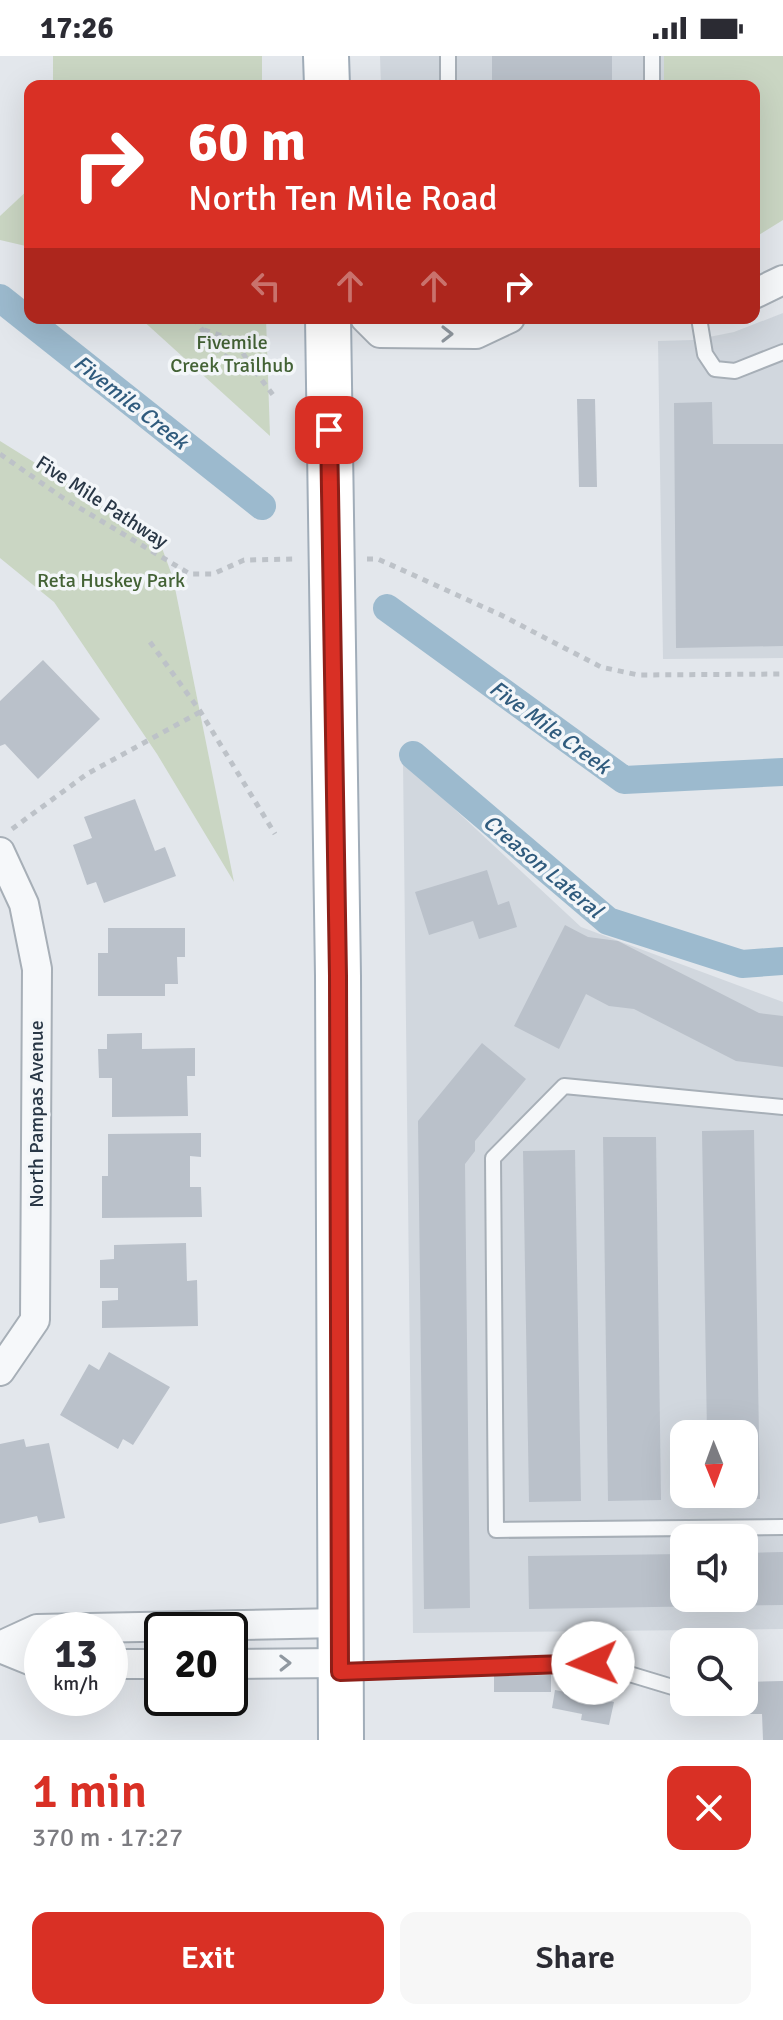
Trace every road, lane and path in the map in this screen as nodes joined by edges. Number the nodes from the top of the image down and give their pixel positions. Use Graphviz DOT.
graph roads {
  1 [pos="326,56"];
  2 [pos="448,56"];
  3 [pos="652,56"];
  4 [pos="327,80"];
  5 [pos="448,80"];
  6 [pos="652,80"];
  7 [pos="198,324"];
  8 [pos="328,324"];
  9 [pos="371,324"];
  10 [pos="497,324"];
  11 [pos="700,324"];
  12 [pos="203,330"];
  13 [pos="783,352"];
  14 [pos="249,363"];
  15 [pos="276,363"];
  16 [pos="276,399"];
  17 [pos="0,454"];
  18 [pos="280,559"];
  19 [pos="378,559"];
  20 [pos="150,642"];
  21 [pos="783,674"];
  22 [pos="200,711"];
  23 [pos="275,834"];
  24 [pos="6,841"];
  25 [pos="783,1107"];
  26 [pos="0,1371"];
  27 [pos="783,1527"];
  28 [pos="0,1647"];
  29 [pos="339,1652"];
  30 [pos="24,1657"];
  31 [pos="248,1662"];
  32 [pos="670,1686"];
  33 [pos="341,1740"];
  1 -- 4 [label="main road"];
  2 -- 5 [label="lane"];
  3 -- 6 [label="lane"];
  7 -- 12 [label="path"];
  8 -- 29 [label="main road"];
  9 -- 10 [label="street, one-way"];
  11 -- 13 [label="lane"];
  12 -- 14 [label="path"];
  12 -- 14 [label="path"];
  14 -- 15 [label="path"];
  14 -- 16 [label="path"];
  17 -- 18 [label="path, Five Mile Pathway"];
  19 -- 21 [label="path"];
  20 -- 22 [label="path"];
  22 -- 23 [label="path"];
  22 -- 24 [label="path"];
  24 -- 26 [label="street, North Pampas Avenue"];
  25 -- 27 [label="lane"];
  28 -- 29 [label="street"];
  28 -- 30 [label="street"];
  31 -- 29 [label="street, one-way"];
  29 -- 32 [label="lane"];
  29 -- 33 [label="main road"];
}
